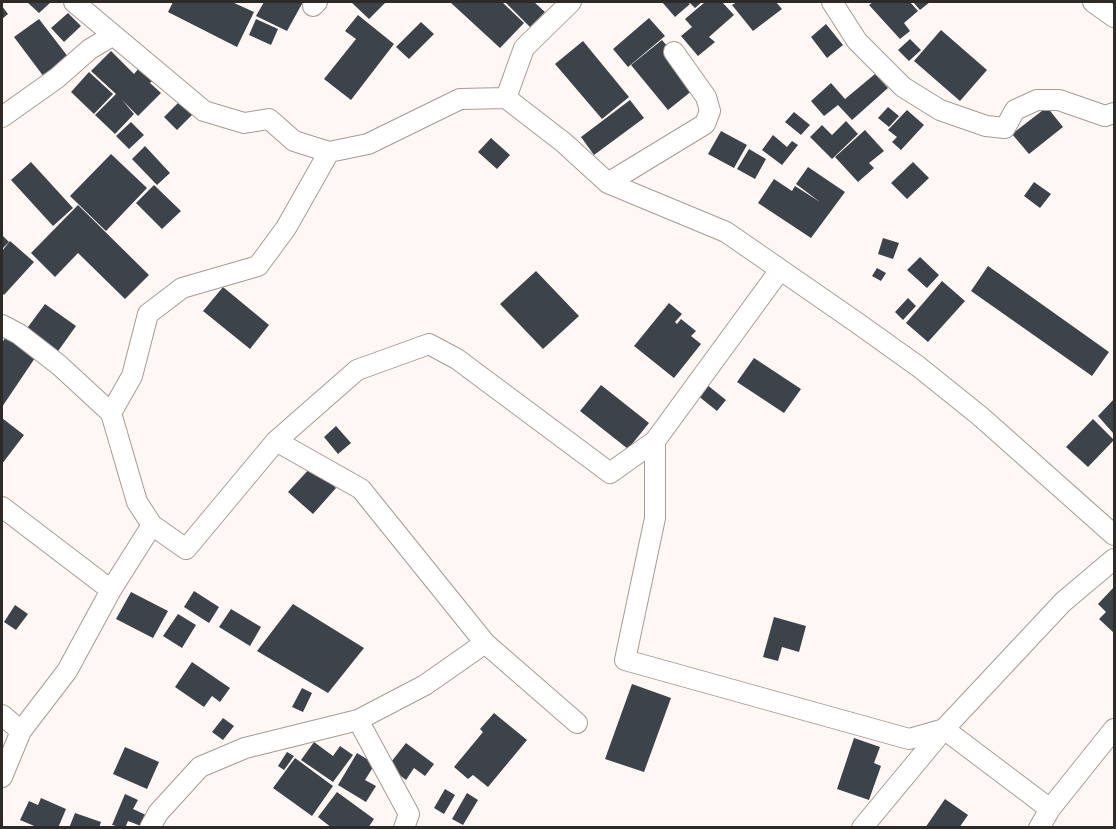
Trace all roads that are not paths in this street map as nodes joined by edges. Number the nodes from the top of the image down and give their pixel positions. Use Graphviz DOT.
graph roads {
  1 [pos="74,2"];
  2 [pos="571,2"];
  3 [pos="832,2"];
  4 [pos="1093,2"];
  5 [pos="1114,17"];
  6 [pos="112,36"];
  7 [pos="674,52"];
  8 [pos="506,98"];
  9 [pos="1114,113"];
  10 [pos="2,117"];
  11 [pos="329,152"];
  12 [pos="608,183"];
  13 [pos="780,270"];
  14 [pos="2,325"];
  15 [pos="111,413"];
  16 [pos="276,441"];
  17 [pos="655,441"];
  18 [pos="2,507"];
  19 [pos="152,525"];
  20 [pos="1114,535"];
  21 [pos="1114,559"];
  22 [pos="111,590"];
  23 [pos="485,642"];
  24 [pos="2,715"];
  25 [pos="358,720"];
  26 [pos="577,723"];
  27 [pos="944,729"];
  28 [pos="1114,729"];
  29 [pos="21,731"];
  30 [pos="2,777"];
  31 [pos="1050,809"];
  32 [pos="150,828"];
  33 [pos="404,828"];
  34 [pos="862,828"];
  35 [pos="1039,828"];
  1 -- 6 [label="street"];
  2 -- 8 [label="street"];
  3 -- 9 [label="street"];
  4 -- 5 [label="street"];
  6 -- 10 [label="street"];
  6 -- 11 [label="street"];
  7 -- 12 [label="street"];
  8 -- 11 [label="street"];
  8 -- 12 [label="street"];
  11 -- 15 [label="street"];
  12 -- 13 [label="street"];
  13 -- 17 [label="street"];
  13 -- 20 [label="street"];
  14 -- 15 [label="street"];
  15 -- 19 [label="street"];
  16 -- 17 [label="street"];
  16 -- 19 [label="street"];
  16 -- 23 [label="street"];
  17 -- 27 [label="street"];
  18 -- 22 [label="street"];
  19 -- 22 [label="street"];
  21 -- 27 [label="street"];
  22 -- 29 [label="street"];
  23 -- 25 [label="street"];
  23 -- 26 [label="street"];
  24 -- 29 [label="street"];
  25 -- 32 [label="street"];
  25 -- 33 [label="street"];
  27 -- 31 [label="street"];
  27 -- 34 [label="street"];
  28 -- 31 [label="street"];
  29 -- 30 [label="street"];
  31 -- 35 [label="street"];
}
